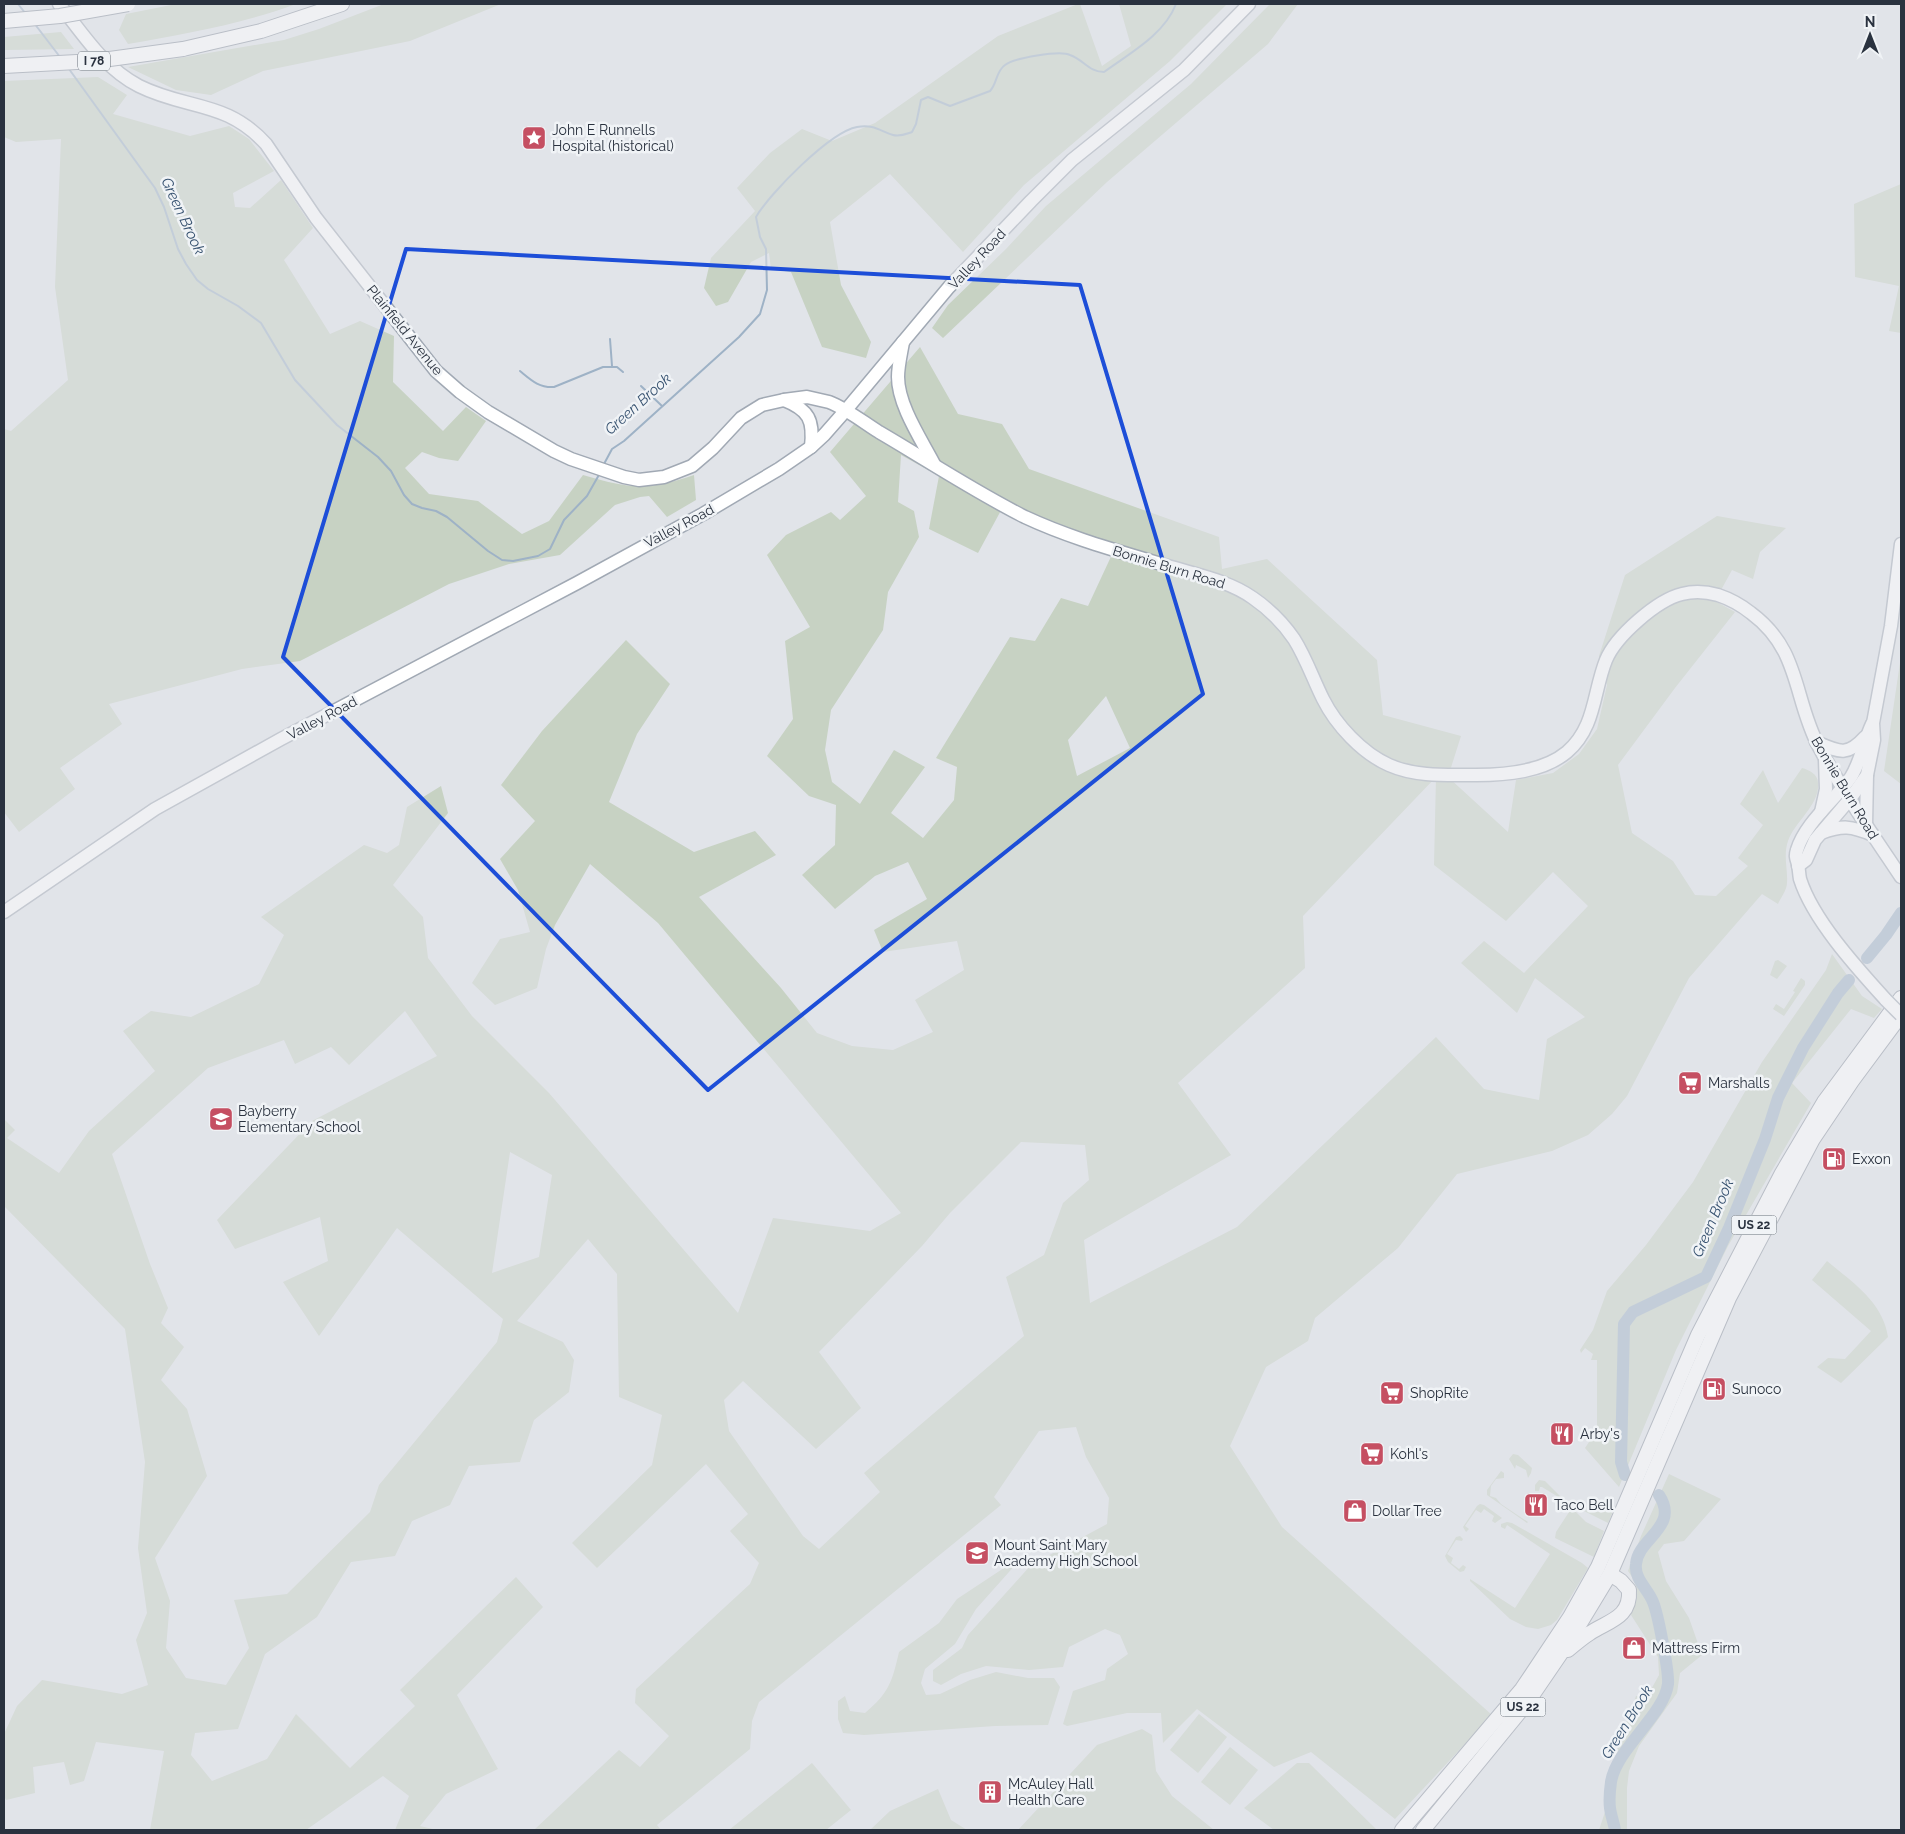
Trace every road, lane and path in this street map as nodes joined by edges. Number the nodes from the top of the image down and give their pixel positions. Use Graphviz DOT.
graph roads {
  1 [pos="59,4"];
  2 [pos="128,4"];
  3 [pos="342,4"];
  4 [pos="1249,4"];
  5 [pos="4,21"];
  6 [pos="4,66"];
  7 [pos="904,340"];
  8 [pos="784,400"];
  9 [pos="846,410"];
  10 [pos="810,447"];
  11 [pos="934,464"];
  12 [pos="1901,544"];
  13 [pos="1873,723"];
  14 [pos="1865,737"];
  15 [pos="1816,742"];
  16 [pos="1825,757"];
  17 [pos="1867,775"];
  18 [pos="1846,793"];
  19 [pos="1820,814"];
  20 [pos="1870,830"];
  21 [pos="1821,833"];
  22 [pos="1798,866"];
  23 [pos="1901,877"];
  24 [pos="4,912"];
  25 [pos="1901,998"];
  26 [pos="1901,1015"];
  27 [pos="1645,1473"];
  28 [pos="1610,1574"];
  29 [pos="1559,1656"];
  30 [pos="1402,1830"];
  31 [pos="1423,1830"];
  1 -- 8 [label="main road, Plainfield Avenue"];
  2 -- 5 [label="highway, bridge"];
  3 -- 6 [label="highway, I 78, bridge"];
  4 -- 7 [label="main road, Valley Road"];
  7 -- 9 [label="main road, Valley Road"];
  7 -- 11 [label="main road"];
  8 -- 9 [label="main road, Plainfield Avenue"];
  8 -- 10 [label="main road"];
  9 -- 10 [label="main road, Valley Road"];
  9 -- 11 [label="main road, Bonnie Burn Road"];
  10 -- 24 [label="main road, Valley Road"];
  11 -- 15 [label="main road, Bonnie Burn Road"];
  12 -- 13 [label="main road"];
  13 -- 14 [label="main road"];
  13 -- 17 [label="main road"];
  14 -- 15 [label="main road"];
  14 -- 18 [label="main road"];
  15 -- 16 [label="main road, Bonnie Burn Road"];
  16 -- 18 [label="main road, Bonnie Burn Road"];
  16 -- 19 [label="main road"];
  17 -- 18 [label="main road"];
  17 -- 20 [label="main road"];
  18 -- 19 [label="main road"];
  18 -- 20 [label="main road, Bonnie Burn Road"];
  18 -- 21 [label="main road"];
  19 -- 22 [label="main road"];
  20 -- 21 [label="main road"];
  20 -- 23 [label="main road, Bonnie Burn Road"];
  21 -- 22 [label="main road"];
  22 -- 26 [label="main road, bridge"];
  25 -- 27 [label="highway, US 22"];
  26 -- 27 [label="highway, US 22"];
  27 -- 28 [label="highway, US 22"];
  27 -- 30 [label="highway, US 22"];
  28 -- 29 [label="highway, US 22"];
  28 -- 29 [label="highway"];
  29 -- 31 [label="highway, US 22"];
}
